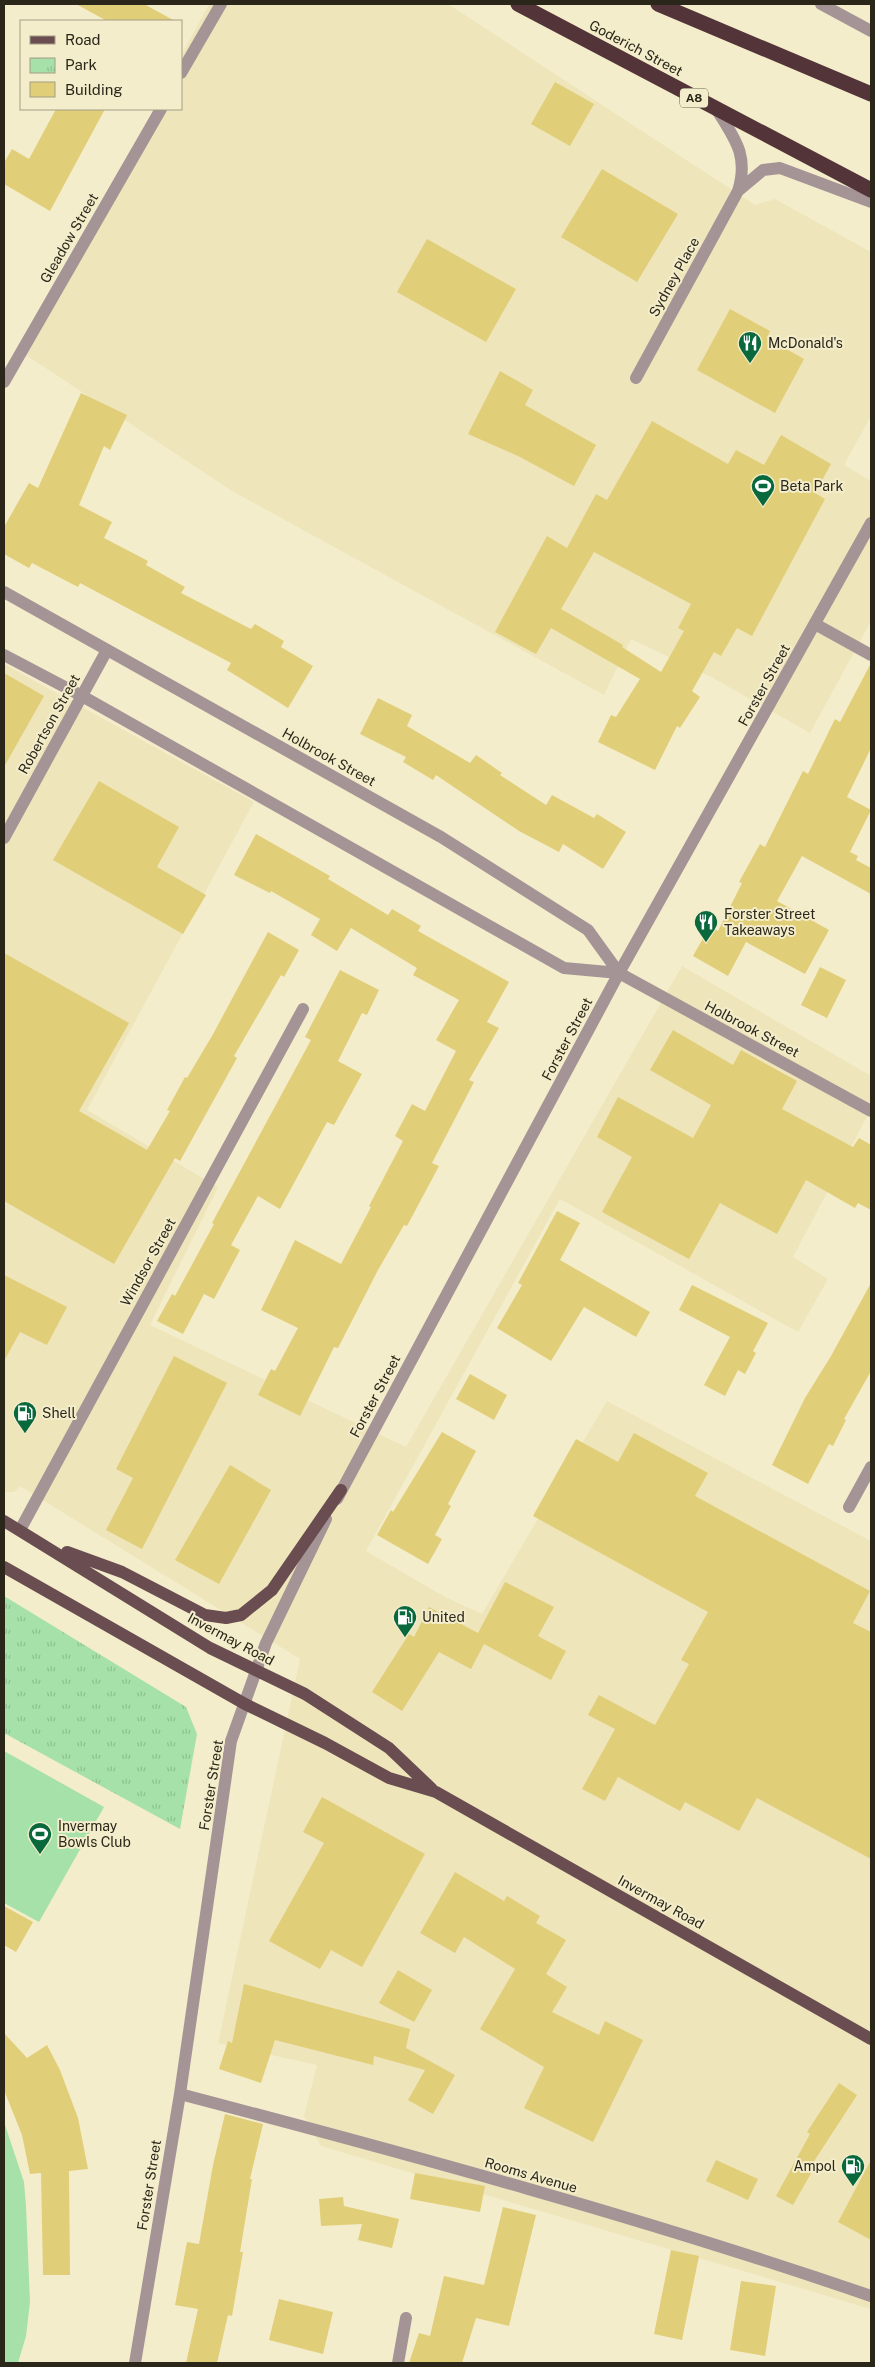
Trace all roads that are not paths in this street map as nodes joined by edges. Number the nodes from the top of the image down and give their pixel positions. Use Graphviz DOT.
graph roads {
  1 [pos="221,4"];
  2 [pos="518,4"];
  3 [pos="658,4"];
  4 [pos="822,4"];
  5 [pos="841,8"];
  6 [pos="871,31"];
  7 [pos="182,71"];
  8 [pos="871,94"];
  9 [pos="159,110"];
  10 [pos="717,110"];
  11 [pos="871,190"];
  12 [pos="738,191"];
  13 [pos="871,202"];
  14 [pos="636,378"];
  15 [pos="4,382"];
  16 [pos="871,523"];
  17 [pos="4,592"];
  18 [pos="815,624"];
  19 [pos="107,650"];
  20 [pos="4,655"];
  21 [pos="871,655"];
  22 [pos="82,696"];
  23 [pos="4,838"];
  24 [pos="619,973"];
  25 [pos="303,1009"];
  26 [pos="871,1111"];
  27 [pos="871,1467"];
  28 [pos="341,1490"];
  29 [pos="849,1508"];
  30 [pos="4,1521"];
  31 [pos="20,1530"];
  32 [pos="43,1544"];
  33 [pos="4,1567"];
  34 [pos="256,1670"];
  35 [pos="245,1704"];
  36 [pos="436,1792"];
  37 [pos="871,2039"];
  38 [pos="180,2094"];
  39 [pos="871,2296"];
  40 [pos="406,2318"];
  41 [pos="135,2363"];
  42 [pos="398,2363"];
  1 -- 7 [label="street"];
  2 -- 10 [label="highway, Goderich Street / A8"];
  3 -- 8 [label="highway"];
  4 -- 5 [label="street"];
  5 -- 6 [label="street"];
  9 -- 15 [label="street, Gleadow Street"];
  10 -- 11 [label="highway, Goderich Street / A8"];
  10 -- 12 [label="street, Sydney Place"];
  12 -- 13 [label="street, Sydney Place"];
  12 -- 14 [label="street, Sydney Place"];
  16 -- 18 [label="street, Forster Street"];
  17 -- 19 [label="street, Holbrook Street"];
  18 -- 21 [label="street"];
  18 -- 24 [label="street, Forster Street"];
  19 -- 22 [label="street, Robertson Street"];
  19 -- 24 [label="street, Holbrook Street"];
  20 -- 22 [label="street, Holbrook Street"];
  22 -- 23 [label="street, Robertson Street"];
  22 -- 24 [label="street, Holbrook Street"];
  24 -- 26 [label="street, Holbrook Street"];
  24 -- 28 [label="street, Forster Street"];
  25 -- 31 [label="street, Windsor Street"];
  27 -- 29 [label="street"];
  28 -- 32 [label="main road"];
  28 -- 34 [label="street, Forster Street"];
  30 -- 31 [label="main road, Invermay Road"];
  31 -- 32 [label="main road, Invermay Road"];
  32 -- 34 [label="main road, Invermay Road"];
  33 -- 35 [label="main road, Invermay Road"];
  34 -- 35 [label="street, Forster Street"];
  34 -- 36 [label="main road, Invermay Road"];
  35 -- 36 [label="main road, Invermay Road"];
  35 -- 38 [label="street, Forster Street"];
  36 -- 37 [label="main road, Invermay Road"];
  38 -- 39 [label="street, Rooms Avenue"];
  38 -- 41 [label="street, Forster Street"];
  40 -- 42 [label="street"];
}
